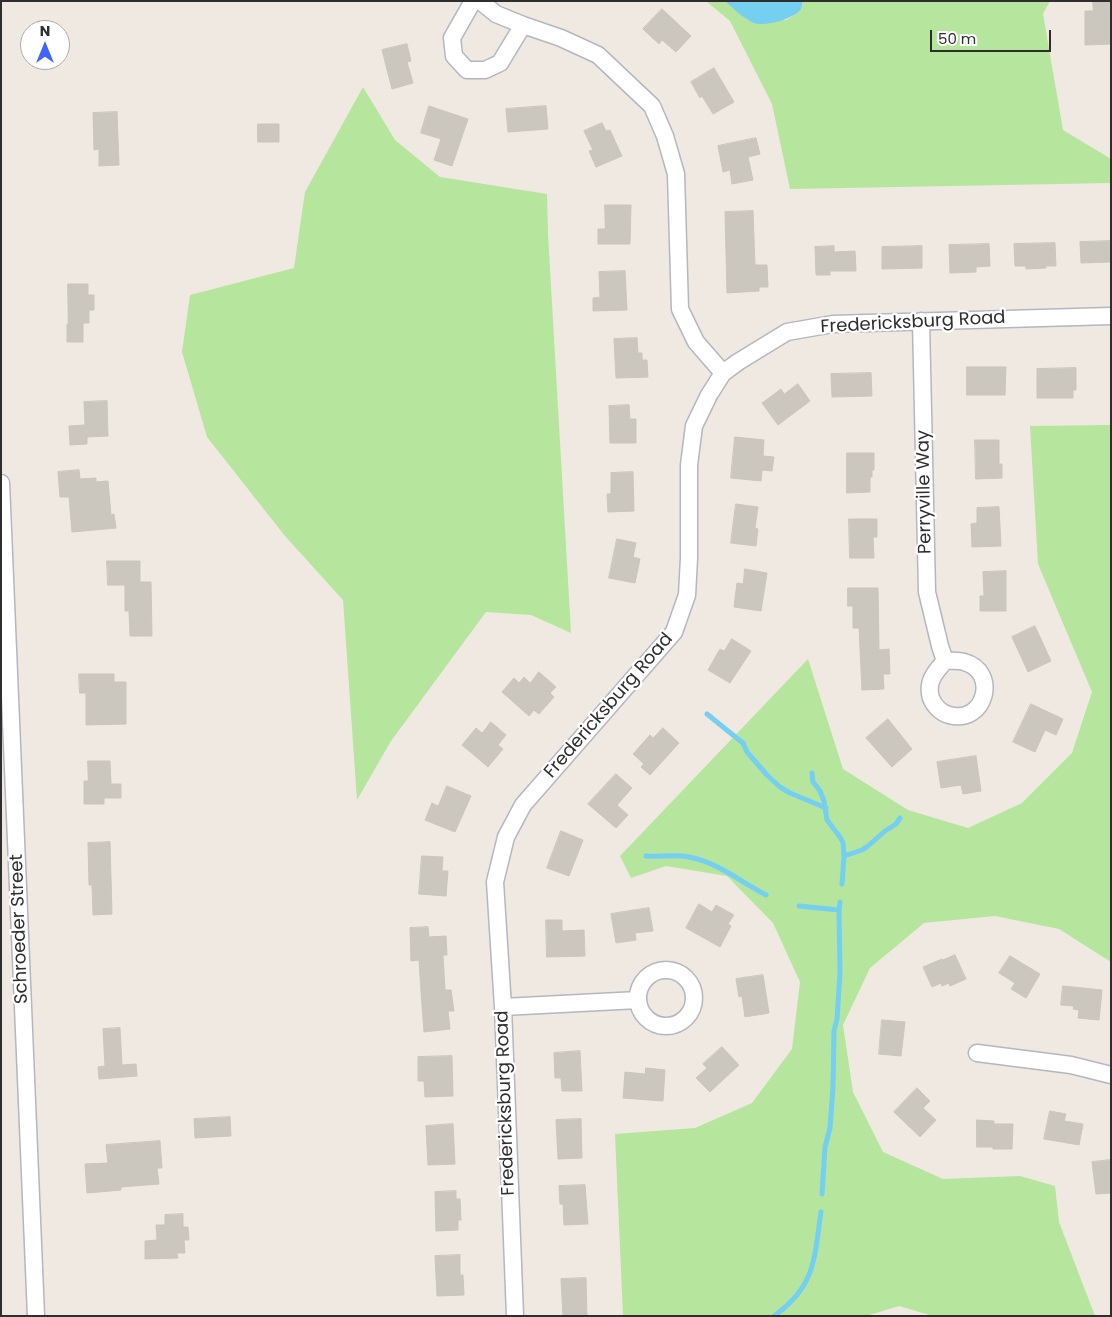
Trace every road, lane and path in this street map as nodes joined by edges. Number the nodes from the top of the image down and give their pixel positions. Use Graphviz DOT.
graph roads {
  1 [pos="473,1"];
  2 [pos="480,1"];
  3 [pos="523,25"];
  4 [pos="1111,316"];
  5 [pos="921,321"];
  6 [pos="723,373"];
  7 [pos="1,483"];
  8 [pos="945,661"];
  9 [pos="638,1000"];
  10 [pos="503,1007"];
  11 [pos="977,1053"];
  12 [pos="1111,1075"];
  13 [pos="36,1316"];
  14 [pos="515,1316"];
  1 -- 3 [label="street"];
  2 -- 3 [label="street"];
  3 -- 6 [label="street"];
  4 -- 5 [label="street, Fredericksburg Road"];
  5 -- 6 [label="street, Fredericksburg Road"];
  5 -- 8 [label="street, Perryville Way"];
  6 -- 10 [label="street, Fredericksburg Road"];
  7 -- 13 [label="street, Schroeder Street"];
  9 -- 10 [label="street"];
  10 -- 14 [label="street, Fredericksburg Road"];
  11 -- 12 [label="street"];
}
